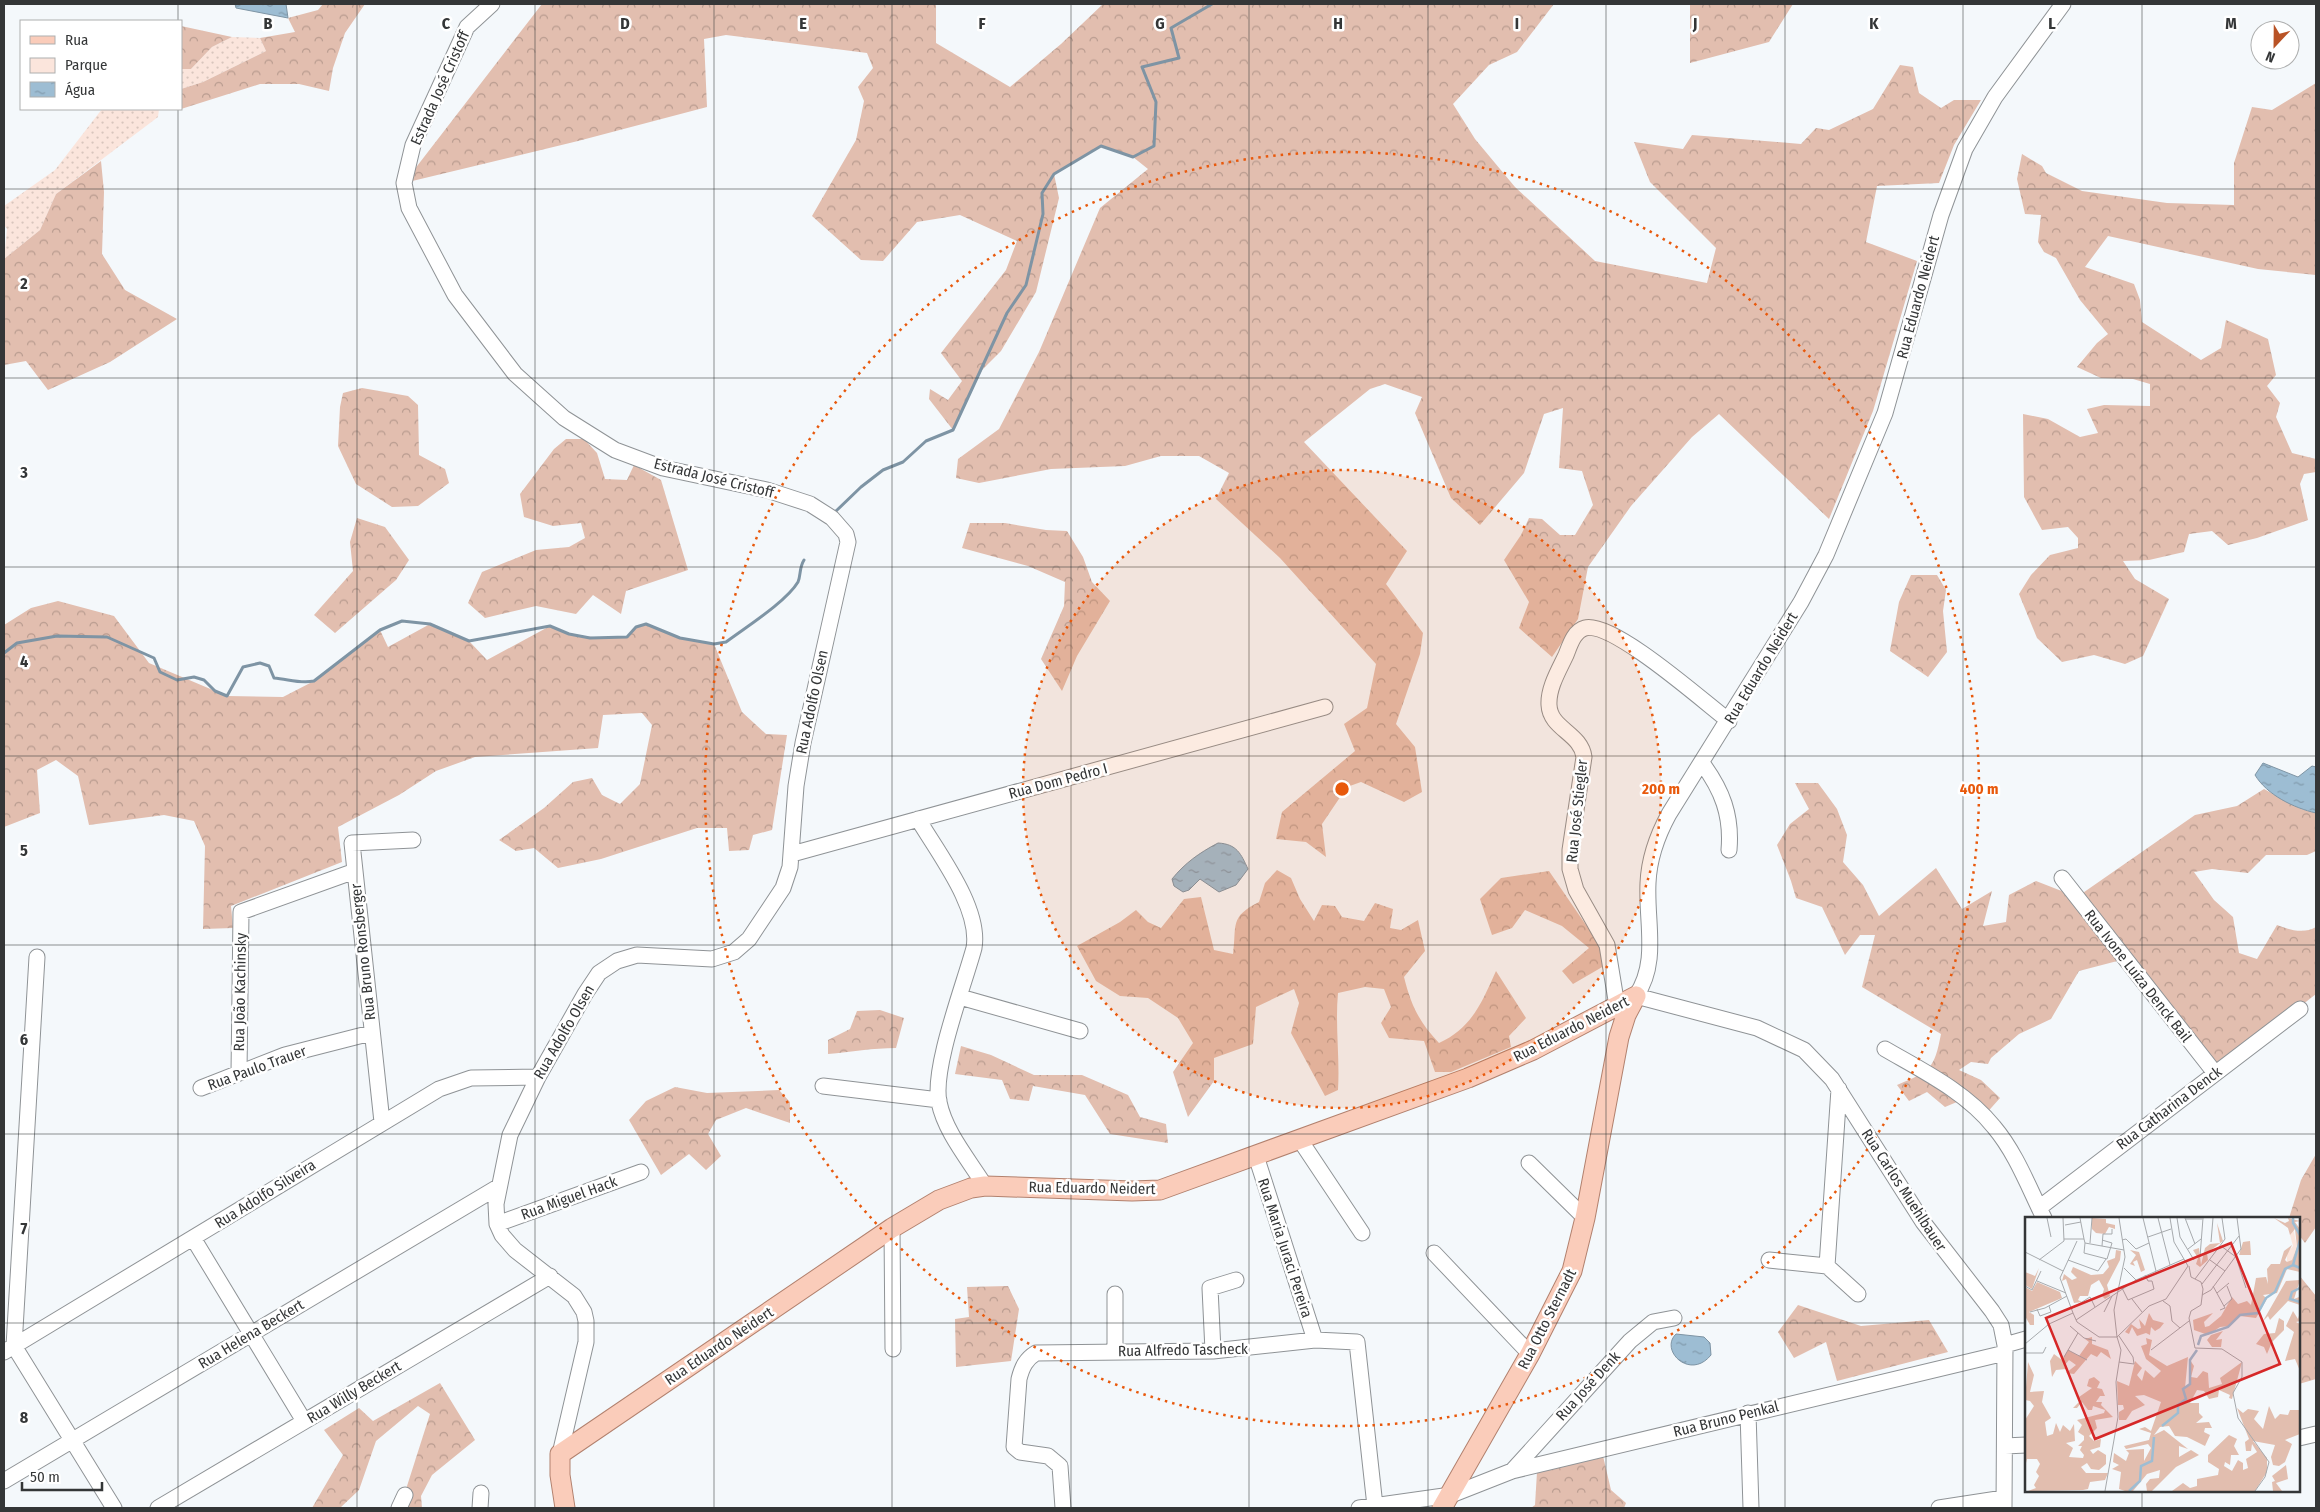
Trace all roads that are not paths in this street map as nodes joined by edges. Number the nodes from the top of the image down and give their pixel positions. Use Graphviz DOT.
graph roads {
  1 [pos="492,4"];
  2 [pos="2064,4"];
  3 [pos="844,563"];
  4 [pos="1325,707"];
  5 [pos="1729,722"];
  6 [pos="1702,763"];
  7 [pos="918,819"];
  8 [pos="413,840"];
  9 [pos="1729,850"];
  10 [pos="792,854"];
  11 [pos="355,871"];
  12 [pos="2062,878"];
  13 [pos="37,958"];
  14 [pos="1636,996"];
  15 [pos="960,997"];
  16 [pos="1617,1006"];
  17 [pos="2300,1009"];
  18 [pos="1080,1031"];
  19 [pos="371,1033"];
  20 [pos="1885,1049"];
  21 [pos="239,1073"];
  22 [pos="2215,1073"];
  23 [pos="538,1077"];
  24 [pos="823,1086"];
  25 [pos="201,1088"];
  26 [pos="1839,1089"];
  27 [pos="938,1100"];
  28 [pos="382,1122"];
  29 [pos="1300,1140"];
  30 [pos="1256,1156"];
  31 [pos="1530,1163"];
  32 [pos="641,1172"];
  33 [pos="985,1186"];
  34 [pos="498,1187"];
  35 [pos="2041,1213"];
  36 [pos="1585,1218"];
  37 [pos="497,1224"];
  38 [pos="892,1228"];
  39 [pos="1362,1233"];
  40 [pos="193,1238"];
  41 [pos="1434,1253"];
  42 [pos="1769,1260"];
  43 [pos="1827,1266"];
  44 [pos="550,1276"];
  45 [pos="1236,1280"];
  46 [pos="1115,1294"];
  47 [pos="1858,1294"];
  48 [pos="1674,1318"];
  49 [pos="251,1334"];
  50 [pos="2025,1339"];
  51 [pos="1315,1340"];
  52 [pos="9,1349"];
  53 [pos="893,1349"];
  54 [pos="2005,1349"];
  55 [pos="1115,1351"];
  56 [pos="1213,1352"];
  57 [pos="1530,1354"];
  58 [pos="1748,1413"];
  59 [pos="304,1421"];
  60 [pos="2316,1434"];
  61 [pos="2300,1438"];
  62 [pos="72,1440"];
  63 [pos="2025,1445"];
  64 [pos="2005,1446"];
  65 [pos="560,1454"];
  66 [pos="1512,1471"];
  67 [pos="4,1481"];
  68 [pos="1447,1502"];
  69 [pos="2004,1503"];
  70 [pos="1375,1506"];
  71 [pos="114,1508"];
  72 [pos="158,1508"];
  73 [pos="565,1508"];
  74 [pos="1063,1508"];
  75 [pos="1359,1508"];
  76 [pos="1751,1508"];
  77 [pos="1939,1508"];
  1 -- 3 [label="street, Estrada José Cristoff"];
  2 -- 5 [label="street, Rua Eduardo Neidert"];
  3 -- 10 [label="street, Rua Adolfo Olsen"];
  4 -- 7 [label="street, Rua Dom Pedro I"];
  5 -- 6 [label="street, Rua Eduardo Neidert"];
  5 -- 16 [label="street, Rua José Stiegler"];
  6 -- 9 [label="street"];
  6 -- 14 [label="street, Rua Eduardo Neidert"];
  7 -- 10 [label="street, Rua Dom Pedro I"];
  7 -- 15 [label="street"];
  8 -- 11 [label="street, Rua Bruno Ronsberger"];
  10 -- 23 [label="street, Rua Adolfo Olsen"];
  11 -- 19 [label="street, Rua Bruno Ronsberger"];
  11 -- 21 [label="street, Rua João Kachinsky"];
  12 -- 22 [label="street, Rua Ivone Luíza Denck Bail"];
  13 -- 52 [label="street"];
  14 -- 16 [label="main road, Rua Eduardo Neidert"];
  14 -- 26 [label="street, Rua Carlos Muehlbauer"];
  14 -- 36 [label="main road, Rua Otto Sternadt"];
  15 -- 18 [label="street"];
  15 -- 27 [label="street"];
  16 -- 29 [label="main road, Rua Eduardo Neidert"];
  17 -- 22 [label="street, Rua Catharina Denck"];
  19 -- 21 [label="street, Rua Paulo Trauer"];
  19 -- 28 [label="street, Rua Bruno Ronsberger"];
  20 -- 35 [label="street"];
  21 -- 25 [label="street, Rua Paulo Trauer"];
  22 -- 35 [label="street, Rua Catharina Denck"];
  23 -- 28 [label="street, Rua Adolfo Silveira"];
  23 -- 34 [label="street, Rua Adolfo Olsen"];
  24 -- 27 [label="street"];
  26 -- 43 [label="street"];
  26 -- 54 [label="street, Rua Carlos Muehlbauer"];
  27 -- 33 [label="street"];
  28 -- 40 [label="street, Rua Adolfo Silveira"];
  29 -- 30 [label="main road, Rua Eduardo Neidert"];
  29 -- 39 [label="street"];
  30 -- 33 [label="main road, Rua Eduardo Neidert"];
  30 -- 51 [label="street, Rua Maria Juraci Pereira"];
  31 -- 36 [label="street"];
  32 -- 37 [label="street, Rua Miguel Hack"];
  33 -- 38 [label="main road, Rua Eduardo Neidert"];
  34 -- 37 [label="street, Rua Adolfo Olsen"];
  34 -- 49 [label="street, Rua Helena Beckert"];
  36 -- 57 [label="main road, Rua Otto Sternadt"];
  37 -- 44 [label="street"];
  38 -- 53 [label="street"];
  38 -- 65 [label="main road, Rua Eduardo Neidert"];
  40 -- 49 [label="street"];
  40 -- 52 [label="street, Rua Adolfo Silveira"];
  41 -- 57 [label="street"];
  42 -- 43 [label="street"];
  43 -- 47 [label="street"];
  44 -- 59 [label="street, Rua Willy Beckert"];
  44 -- 65 [label="street"];
  45 -- 56 [label="street"];
  46 -- 55 [label="street"];
  48 -- 66 [label="street, Rua José Denk"];
  49 -- 59 [label="street"];
  49 -- 62 [label="street, Rua Helena Beckert"];
  50 -- 54 [label="street, Rua Bruno Penkal"];
  51 -- 56 [label="street, Rua Alfredo Tascheck"];
  51 -- 70 [label="street, Rua Alfredo Tascheck"];
  52 -- 62 [label="street"];
  54 -- 58 [label="street, Rua Bruno Penkal"];
  54 -- 64 [label="street, Rua Carlos Muehlbauer"];
  55 -- 56 [label="street, Rua Alfredo Tascheck"];
  55 -- 74 [label="street, Rua Alfredo Tascheck"];
  57 -- 68 [label="main road, Rua Otto Sternadt"];
  58 -- 66 [label="street, Rua Bruno Penkal"];
  58 -- 76 [label="street"];
  59 -- 72 [label="street, Rua Willy Beckert"];
  60 -- 61 [label="street"];
  62 -- 67 [label="street, Rua Helena Beckert"];
  62 -- 71 [label="street"];
  63 -- 64 [label="street"];
  64 -- 69 [label="street, Rua Carlos Muehlbauer"];
  65 -- 73 [label="main road"];
  66 -- 68 [label="street, Rua Bruno Penkal"];
  68 -- 70 [label="street, Rua Bruno Penkal"];
  69 -- 77 [label="street"];
  70 -- 75 [label="street, Rua Bruno Penkal"];
}
